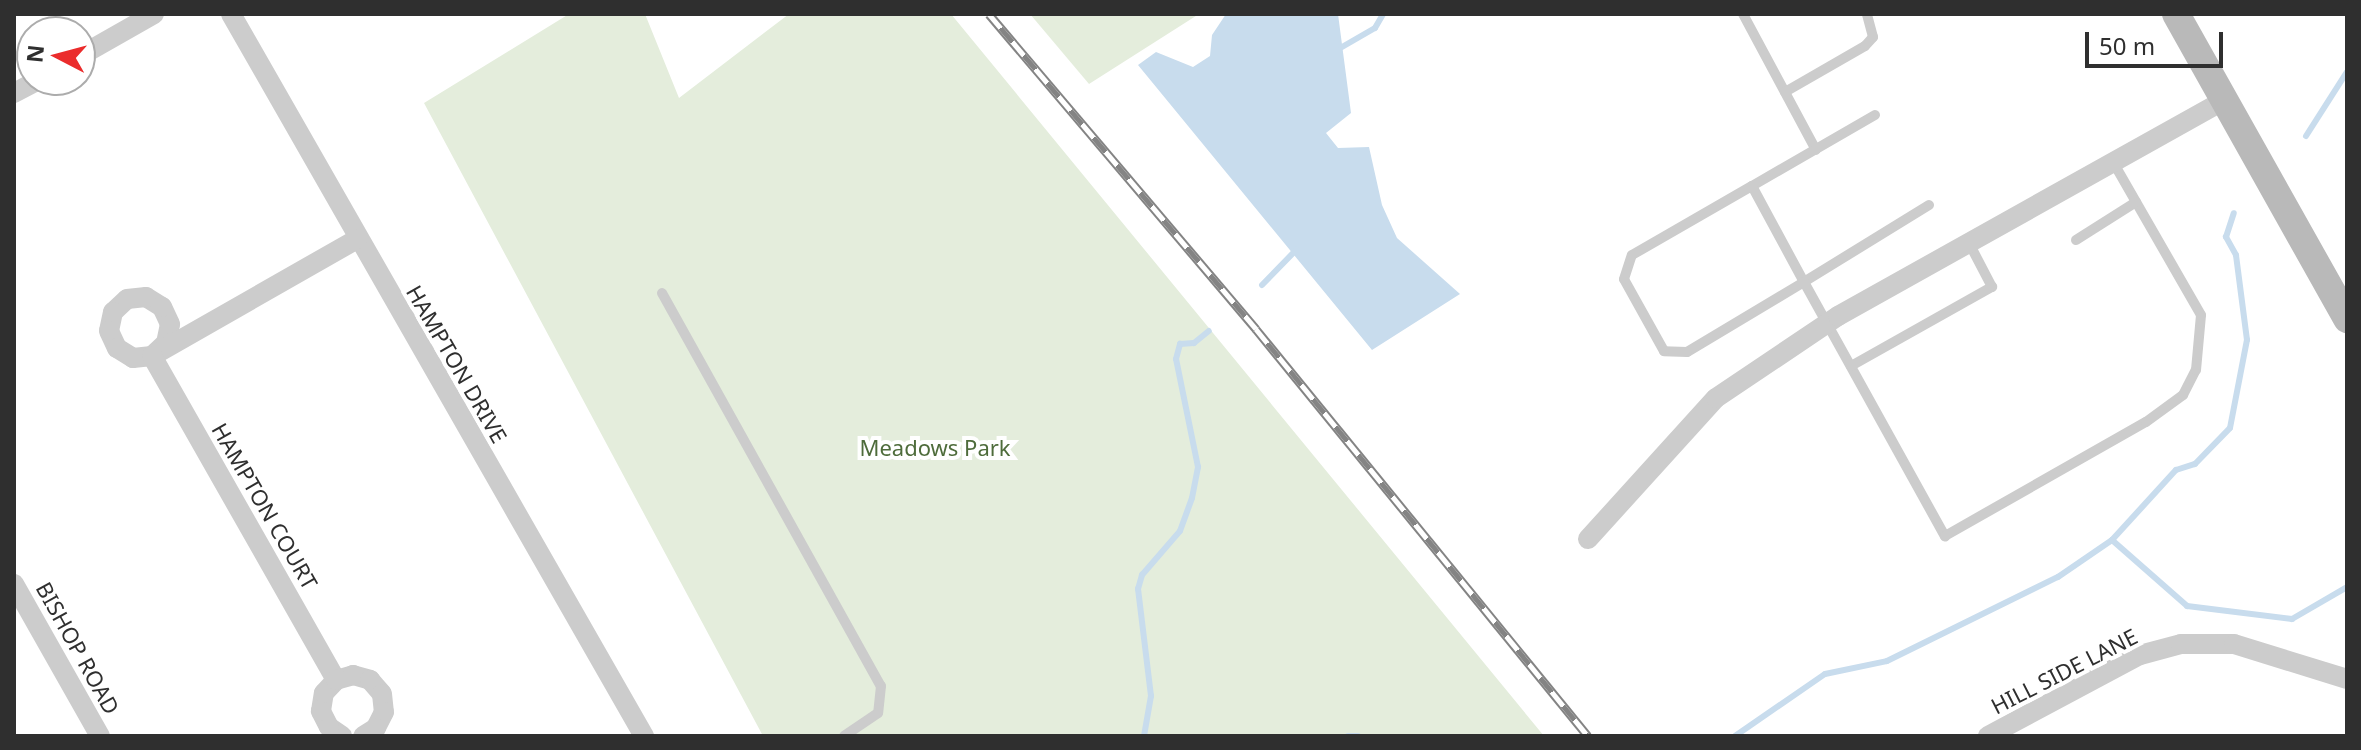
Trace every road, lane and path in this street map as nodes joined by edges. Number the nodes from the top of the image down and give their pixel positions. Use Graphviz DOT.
graph roads {
  1 [pos="154,14"];
  2 [pos="231,14"];
  3 [pos="1743,14"];
  4 [pos="1867,14"];
  5 [pos="2176,14"];
  6 [pos="96,47"];
  7 [pos="1785,92"];
  8 [pos="2224,100"];
  9 [pos="1875,115"];
  10 [pos="1816,150"];
  11 [pos="2113,162"];
  12 [pos="1752,186"];
  13 [pos="2136,202"];
  14 [pos="1929,205"];
  15 [pos="357,239"];
  16 [pos="2076,240"];
  17 [pos="1969,243"];
  18 [pos="1804,282"];
  19 [pos="662,293"];
  20 [pos="2347,319"];
  21 [pos="1828,323"];
  22 [pos="1851,366"];
  23 [pos="1588,539"];
  24 [pos="14,584"];
  25 [pos="2347,679"];
  26 [pos="336,680"];
  27 [pos="100,736"];
  28 [pos="342,736"];
  29 [pos="363,736"];
  30 [pos="644,736"];
  31 [pos="844,736"];
  32 [pos="1988,736"];
  1 -- 6 [label="street"];
  2 -- 15 [label="street, HAMPTON DRIVE"];
  3 -- 7 [label="lane"];
  4 -- 7 [label="lane"];
  5 -- 8 [label="main road"];
  7 -- 10 [label="lane"];
  8 -- 11 [label="street"];
  8 -- 20 [label="main road"];
  9 -- 10 [label="lane"];
  10 -- 12 [label="lane"];
  11 -- 13 [label="lane"];
  11 -- 17 [label="street"];
  12 -- 18 [label="lane"];
  12 -- 18 [label="lane"];
  13 -- 16 [label="lane"];
  13 -- 22 [label="lane"];
  14 -- 18 [label="lane"];
  15 -- 26 [label="street, HAMPTON COURT"];
  15 -- 30 [label="street, HAMPTON DRIVE"];
  17 -- 21 [label="street"];
  17 -- 22 [label="lane"];
  18 -- 21 [label="lane"];
  19 -- 31 [label="lane"];
  21 -- 22 [label="lane"];
  21 -- 23 [label="street"];
  24 -- 27 [label="street, BISHOP ROAD"];
  25 -- 32 [label="street, HILL SIDE LANE"];
  26 -- 28 [label="street"];
  26 -- 29 [label="street"];
}
